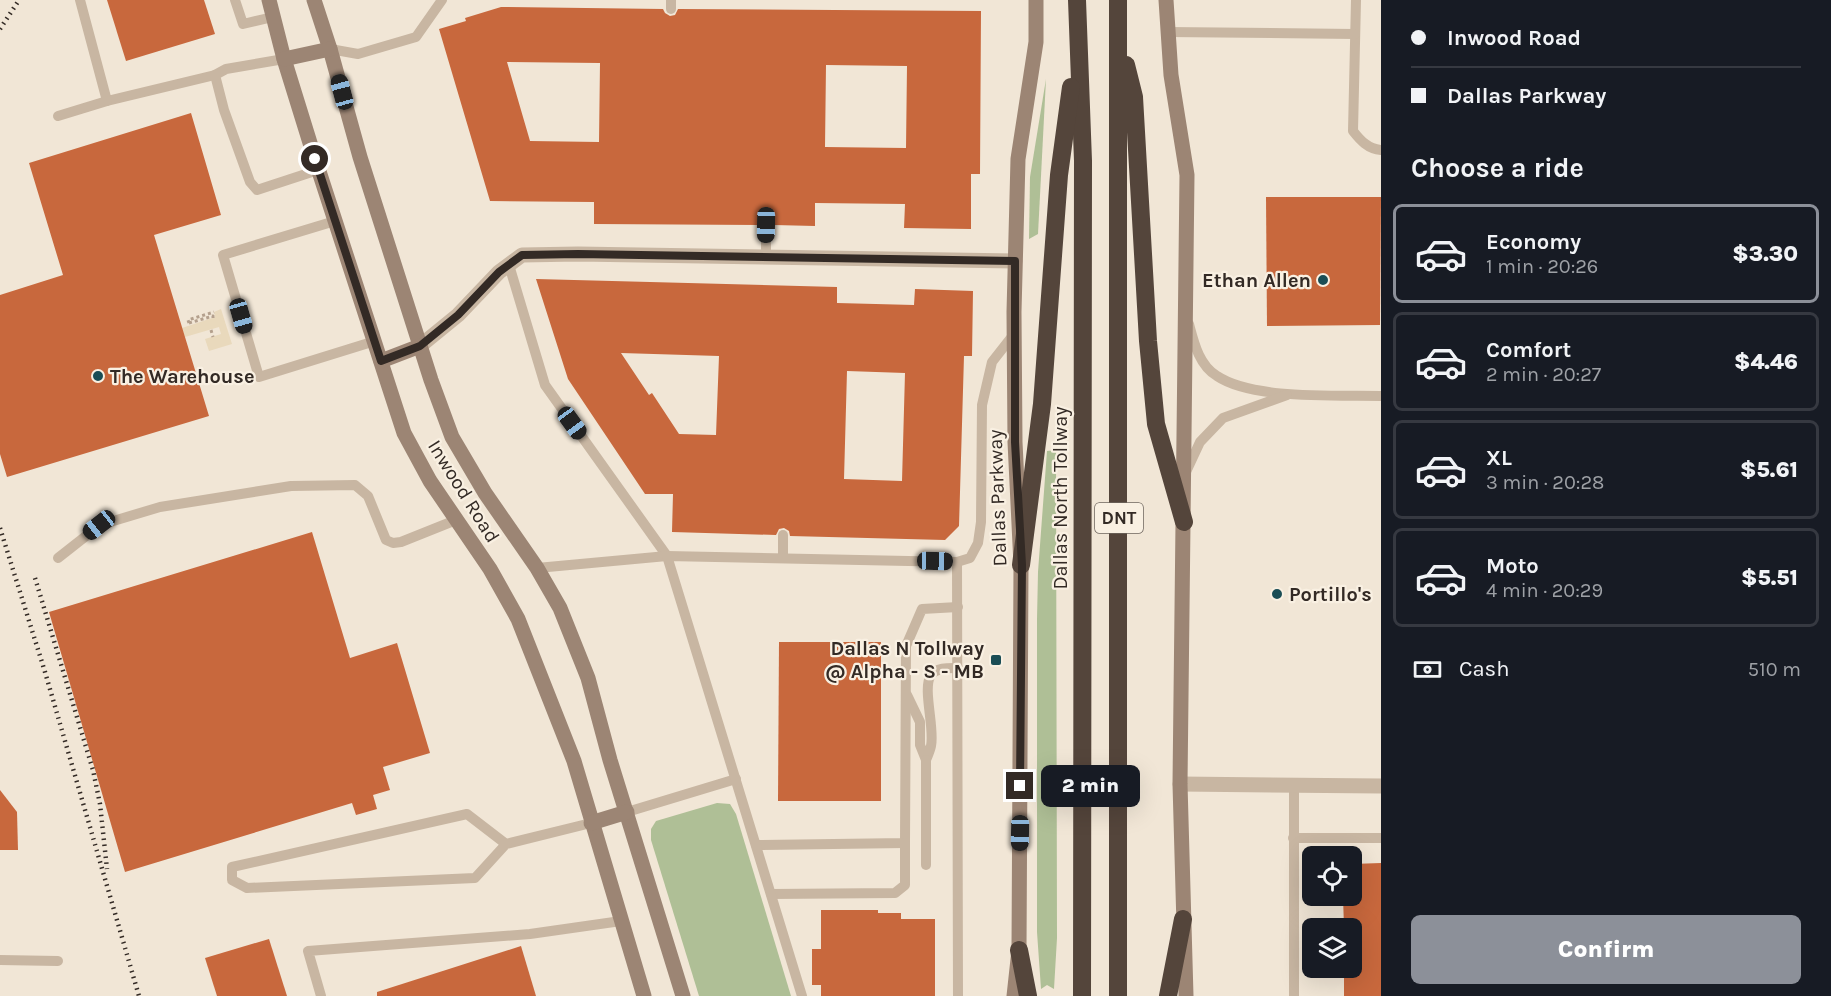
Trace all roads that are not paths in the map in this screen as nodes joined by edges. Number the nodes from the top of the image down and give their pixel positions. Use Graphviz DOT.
graph roads {
  1 [pos="80,0"];
  2 [pos="235,0"];
  3 [pos="269,0"];
  4 [pos="314,0"];
  5 [pos="442,0"];
  6 [pos="1036,0"];
  7 [pos="1077,0"];
  8 [pos="1118,0"];
  9 [pos="1166,0"];
  10 [pos="1356,0"];
  11 [pos="273,17"];
  12 [pos="1167,32"];
  13 [pos="1355,34"];
  14 [pos="1119,40"];
  15 [pos="1077,41"];
  16 [pos="330,48"];
  17 [pos="284,59"];
  18 [pos="215,75"];
  19 [pos="107,101"];
  20 [pos="58,117"];
  21 [pos="1381,150"];
  22 [pos="318,170"];
  23 [pos="335,221"];
  24 [pos="766,225"];
  25 [pos="766,258"];
  26 [pos="1015,261"];
  27 [pos="509,265"];
  28 [pos="1186,315"];
  29 [pos="1014,334"];
  30 [pos="375,340"];
  31 [pos="420,346"];
  32 [pos="381,361"];
  33 [pos="1287,395"];
  34 [pos="1381,396"];
  35 [pos="1185,475"];
  36 [pos="456,520"];
  37 [pos="1184,522"];
  38 [pos="783,535"];
  39 [pos="667,556"];
  40 [pos="58,558"];
  41 [pos="783,558"];
  42 [pos="957,562"];
  43 [pos="1022,565"];
  44 [pos="537,568"];
  45 [pos="958,607"];
  46 [pos="958,668"];
  47 [pos="906,692"];
  48 [pos="926,760"];
  49 [pos="736,778"];
  50 [pos="1180,784"];
  51 [pos="1294,785"];
  52 [pos="1381,786"];
  53 [pos="627,812"];
  54 [pos="591,823"];
  55 [pos="1293,838"];
  56 [pos="1381,838"];
  57 [pos="904,843"];
  58 [pos="506,844"];
  59 [pos="756,845"];
  60 [pos="926,865"];
  61 [pos="771,894"];
  62 [pos="1183,919"];
  63 [pos="621,921"];
  64 [pos="1019,950"];
  65 [pos="0,960"];
  66 [pos="58,961"];
  67 [pos="321,996"];
  68 [pos="644,996"];
  69 [pos="683,996"];
  70 [pos="802,996"];
  71 [pos="958,996"];
  72 [pos="1014,996"];
  73 [pos="1028,996"];
  74 [pos="1082,996"];
  75 [pos="1118,996"];
  76 [pos="1168,996"];
  77 [pos="1186,996"];
  78 [pos="1294,996"];
  1 -- 19 [label="lane"];
  2 -- 11 [label="lane"];
  3 -- 11 [label="main road, Inwood Road"];
  4 -- 16 [label="main road, Inwood Road"];
  5 -- 16 [label="lane"];
  6 -- 26 [label="main road, Dallas Parkway"];
  7 -- 15 [label="highway, Dallas North Tollway / DNT"];
  8 -- 14 [label="highway, DNT"];
  9 -- 12 [label="main road"];
  10 -- 13 [label="lane"];
  11 -- 17 [label="main road, Inwood Road"];
  12 -- 13 [label="lane"];
  12 -- 28 [label="main road"];
  13 -- 21 [label="lane"];
  14 -- 37 [label="highway"];
  14 -- 75 [label="highway, DNT"];
  15 -- 43 [label="highway"];
  15 -- 74 [label="highway, Dallas North Tollway / DNT"];
  16 -- 17 [label="main road"];
  16 -- 31 [label="main road, Inwood Road"];
  17 -- 18 [label="lane"];
  17 -- 22 [label="main road, Inwood Road"];
  18 -- 19 [label="lane"];
  18 -- 22 [label="lane"];
  19 -- 20 [label="lane"];
  22 -- 23 [label="main road, Inwood Road"];
  23 -- 30 [label="main road, Inwood Road"];
  23 -- 30 [label="lane"];
  24 -- 25 [label="lane"];
  25 -- 26 [label="street"];
  25 -- 27 [label="street"];
  26 -- 29 [label="main road, Dallas Parkway"];
  27 -- 31 [label="street"];
  27 -- 39 [label="lane"];
  28 -- 33 [label="lane"];
  28 -- 35 [label="main road"];
  29 -- 42 [label="lane"];
  29 -- 43 [label="main road, Dallas Parkway"];
  30 -- 32 [label="main road, Inwood Road"];
  31 -- 32 [label="main road"];
  31 -- 44 [label="main road, Inwood Road"];
  32 -- 36 [label="main road, Inwood Road"];
  33 -- 34 [label="lane"];
  33 -- 35 [label="lane"];
  35 -- 37 [label="main road"];
  36 -- 40 [label="lane"];
  36 -- 54 [label="main road, Inwood Road"];
  37 -- 50 [label="main road"];
  38 -- 41 [label="lane"];
  39 -- 41 [label="lane"];
  39 -- 44 [label="lane"];
  39 -- 49 [label="lane"];
  41 -- 42 [label="lane"];
  42 -- 45 [label="lane"];
  43 -- 64 [label="main road, Dallas Parkway"];
  44 -- 53 [label="main road, Inwood Road"];
  45 -- 46 [label="lane"];
  45 -- 47 [label="lane"];
  46 -- 48 [label="lane"];
  46 -- 71 [label="lane"];
  47 -- 48 [label="lane"];
  47 -- 57 [label="lane"];
  48 -- 60 [label="lane"];
  49 -- 53 [label="lane"];
  49 -- 59 [label="lane"];
  50 -- 51 [label="street"];
  50 -- 62 [label="main road"];
  51 -- 52 [label="street"];
  51 -- 55 [label="lane"];
  53 -- 54 [label="main road"];
  53 -- 69 [label="main road, Inwood Road"];
  54 -- 58 [label="lane"];
  54 -- 63 [label="main road, Inwood Road"];
  55 -- 56 [label="lane"];
  55 -- 78 [label="lane"];
  57 -- 59 [label="lane"];
  57 -- 61 [label="lane"];
  58 -- 58 [label="lane"];
  59 -- 61 [label="lane"];
  61 -- 70 [label="lane"];
  62 -- 76 [label="highway"];
  62 -- 77 [label="main road"];
  63 -- 67 [label="lane"];
  63 -- 68 [label="main road, Inwood Road"];
  64 -- 72 [label="main road, Dallas Parkway"];
  64 -- 73 [label="highway"];
  65 -- 66 [label="lane"];
}
